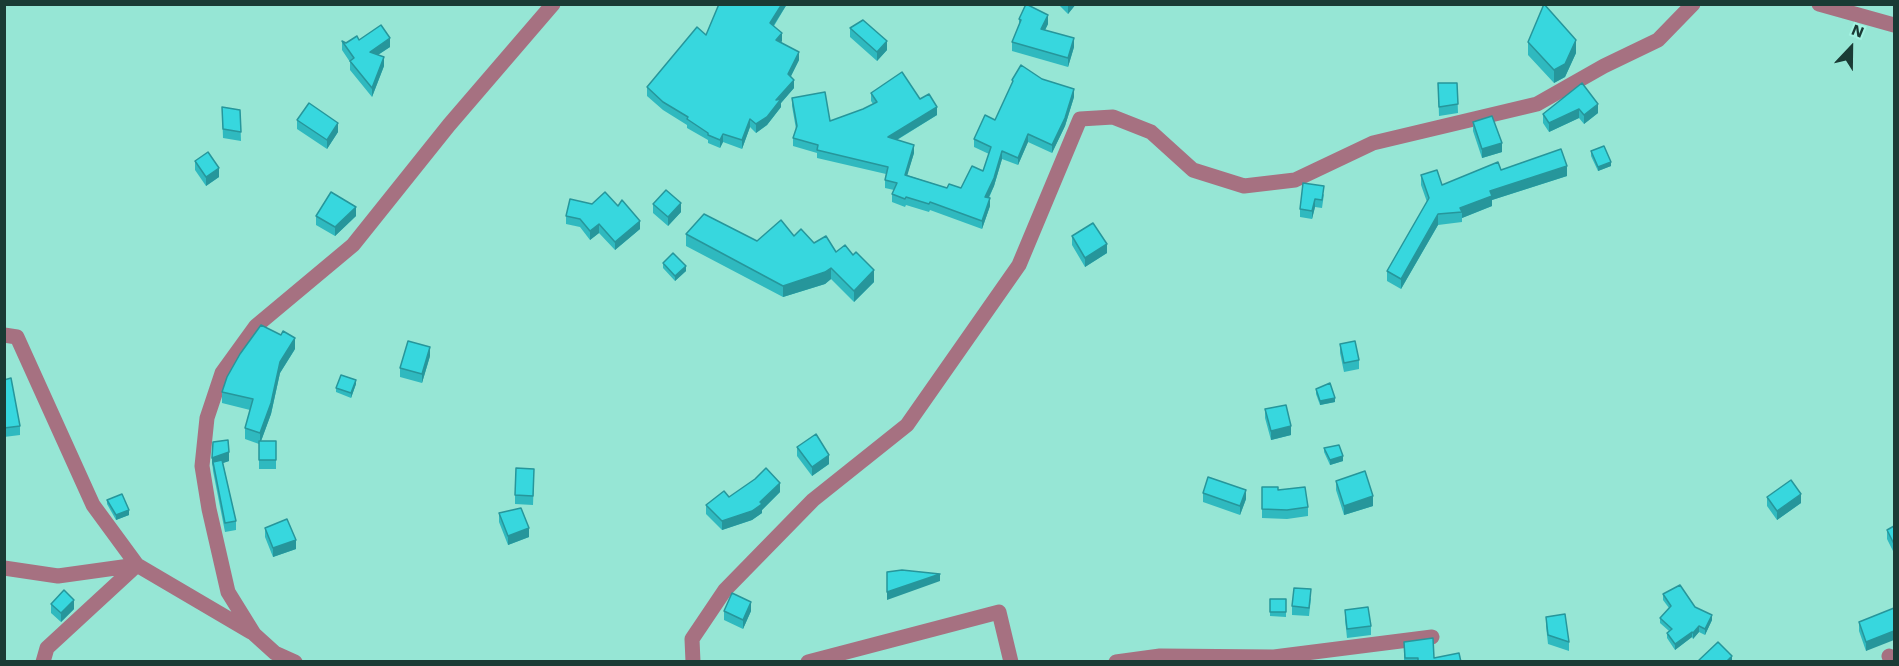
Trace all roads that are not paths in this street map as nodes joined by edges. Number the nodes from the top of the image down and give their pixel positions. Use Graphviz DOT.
graph roads {
  1 [pos="553,4"];
  2 [pos="1693,4"];
  3 [pos="1819,4"];
  4 [pos="1894,25"];
  5 [pos="4,335"];
  6 [pos="137,565"];
  7 [pos="4,568"];
  8 [pos="254,634"];
  9 [pos="1432,637"];
  10 [pos="43,662"];
  11 [pos="295,662"];
  12 [pos="693,662"];
  13 [pos="808,662"];
  14 [pos="1011,662"];
  15 [pos="1116,662"];
  1 -- 8 [label="street"];
  2 -- 12 [label="street"];
  3 -- 4 [label="street"];
  5 -- 6 [label="street"];
  6 -- 7 [label="street"];
  6 -- 8 [label="street"];
  6 -- 10 [label="street"];
  8 -- 11 [label="street"];
  9 -- 15 [label="street"];
  13 -- 14 [label="street"];
}
